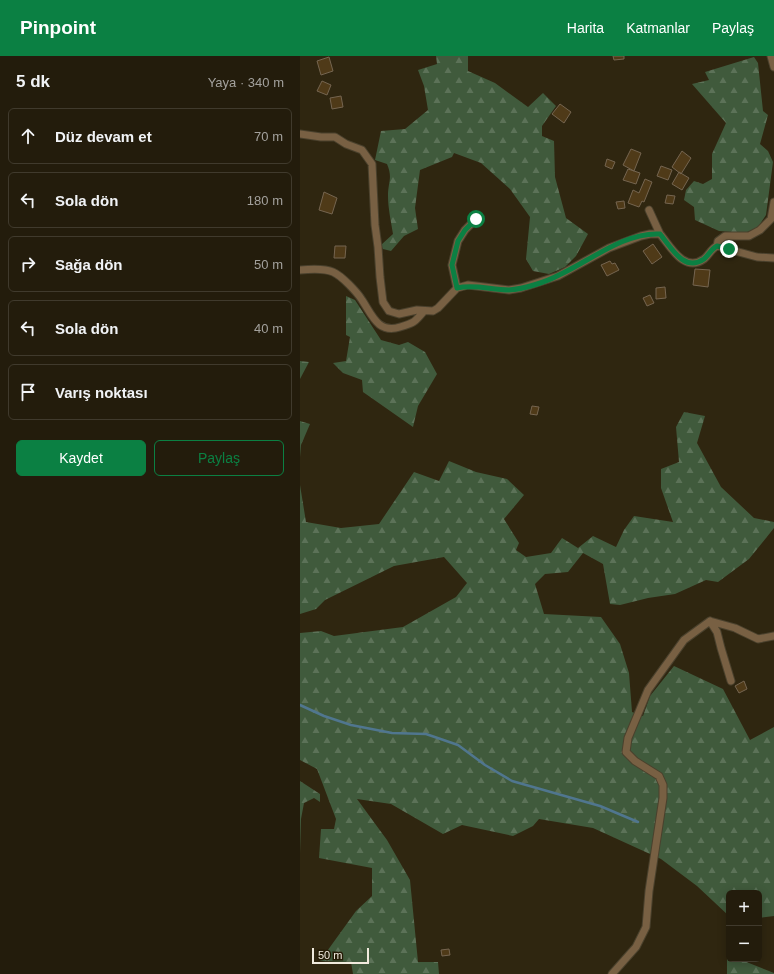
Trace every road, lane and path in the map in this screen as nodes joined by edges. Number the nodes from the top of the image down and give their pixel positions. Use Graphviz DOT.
graph roads {
  1 [pos="771,56"];
  2 [pos="774,67"];
  3 [pos="300,134"];
  4 [pos="774,202"];
  5 [pos="649,210"];
  6 [pos="476,219"];
  7 [pos="660,234"];
  8 [pos="717,246"];
  9 [pos="774,258"];
  10 [pos="300,270"];
  11 [pos="457,288"];
  12 [pos="424,311"];
  13 [pos="710,621"];
  14 [pos="774,636"];
  15 [pos="732,681"];
  16 [pos="612,974"];
  1 -- 2 [label="street"];
  3 -- 12 [label="street"];
  4 -- 8 [label="street"];
  5 -- 7 [label="street"];
  6 -- 11 [label="street"];
  7 -- 8 [label="street"];
  7 -- 11 [label="street"];
  8 -- 9 [label="street"];
  10 -- 12 [label="street"];
  11 -- 12 [label="street"];
  13 -- 14 [label="street"];
  13 -- 15 [label="street"];
  13 -- 16 [label="street"];
}
